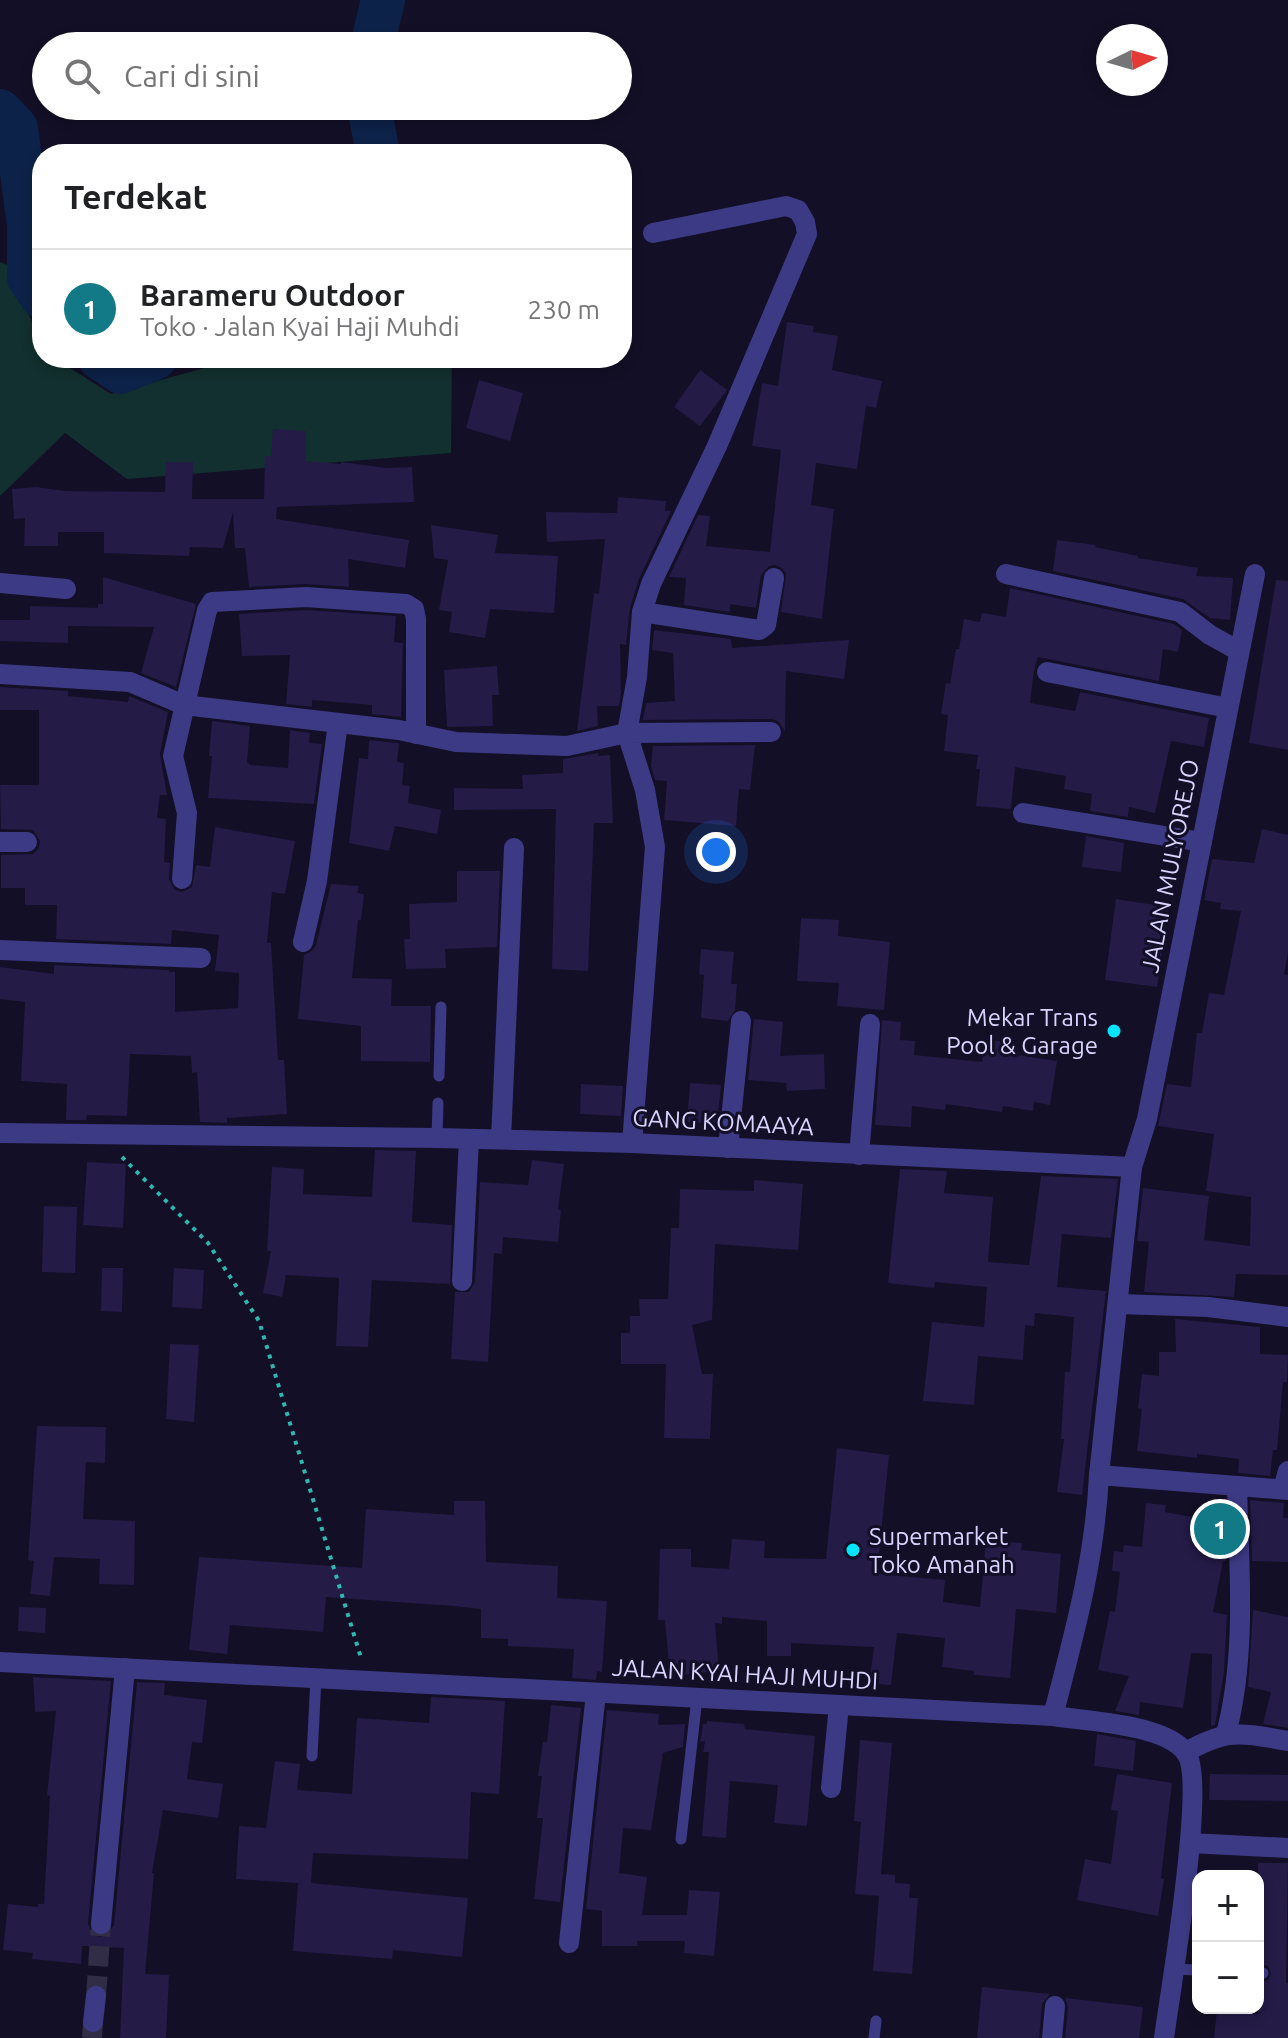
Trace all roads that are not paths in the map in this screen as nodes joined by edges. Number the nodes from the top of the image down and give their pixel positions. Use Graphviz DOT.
graph roads {
  1 [pos="653,233"];
  2 [pos="1006,574"];
  3 [pos="1255,574"];
  4 [pos="774,578"];
  5 [pos="0,583"];
  6 [pos="66,589"];
  7 [pos="642,612"];
  8 [pos="1239,651"];
  9 [pos="1047,672"];
  10 [pos="0,674"];
  11 [pos="184,705"];
  12 [pos="1228,708"];
  13 [pos="338,723"];
  14 [pos="771,732"];
  15 [pos="627,733"];
  16 [pos="416,734"];
  17 [pos="1023,813"];
  18 [pos="0,842"];
  19 [pos="27,842"];
  20 [pos="1202,842"];
  21 [pos="514,848"];
  22 [pos="182,879"];
  23 [pos="303,942"];
  24 [pos="0,950"];
  25 [pos="201,958"];
  26 [pos="441,1007"];
  27 [pos="741,1021"];
  28 [pos="870,1024"];
  29 [pos="439,1076"];
  30 [pos="438,1103"];
  31 [pos="0,1133"];
  32 [pos="437,1138"];
  33 [pos="469,1139"];
  34 [pos="501,1139"];
  35 [pos="632,1143"];
  36 [pos="728,1148"];
  37 [pos="859,1155"];
  38 [pos="1132,1167"];
  39 [pos="462,1281"];
  40 [pos="1119,1304"];
  41 [pos="1288,1317"];
  42 [pos="1099,1475"];
  43 [pos="1286,1483"];
  44 [pos="1237,1486"];
  45 [pos="0,1662"];
  46 [pos="125,1668"];
  47 [pos="316,1678"];
  48 [pos="596,1693"];
  49 [pos="697,1698"];
  50 [pos="839,1705"];
  51 [pos="1053,1716"];
  52 [pos="1226,1734"];
  53 [pos="1288,1741"];
  54 [pos="1186,1752"];
  55 [pos="312,1756"];
  56 [pos="831,1788"];
  57 [pos="681,1839"];
  58 [pos="1190,1843"];
  59 [pos="1288,1848"];
  60 [pos="101,1924"];
  61 [pos="569,1943"];
  62 [pos="1173,1969"];
  63 [pos="1192,1970"];
  64 [pos="96,1996"];
  65 [pos="1055,2006"];
  66 [pos="876,2021"];
  67 [pos="93,2022"];
  68 [pos="874,2038"];
  69 [pos="1052,2038"];
  70 [pos="1164,2038"];
  1 -- 7 [label="street"];
  2 -- 8 [label="street"];
  3 -- 8 [label="street, JALAN MULYOREJO"];
  4 -- 7 [label="street"];
  5 -- 6 [label="street"];
  7 -- 15 [label="street"];
  8 -- 12 [label="street, JALAN MULYOREJO"];
  9 -- 12 [label="street"];
  10 -- 11 [label="street"];
  11 -- 13 [label="street"];
  11 -- 16 [label="street"];
  11 -- 22 [label="street"];
  12 -- 20 [label="street, JALAN MULYOREJO"];
  13 -- 16 [label="street"];
  13 -- 23 [label="street"];
  14 -- 15 [label="street"];
  15 -- 16 [label="street"];
  15 -- 35 [label="street"];
  17 -- 20 [label="street"];
  18 -- 19 [label="street"];
  20 -- 38 [label="street, JALAN MULYOREJO"];
  21 -- 34 [label="street"];
  24 -- 25 [label="street"];
  26 -- 29 [label="lane"];
  27 -- 36 [label="street"];
  28 -- 37 [label="street"];
  30 -- 32 [label="lane"];
  31 -- 32 [label="street, GANG KOMAAYA"];
  32 -- 33 [label="street, GANG KOMAAYA"];
  33 -- 34 [label="street, GANG KOMAAYA"];
  33 -- 39 [label="street"];
  34 -- 35 [label="street, GANG KOMAAYA"];
  35 -- 36 [label="street, GANG KOMAAYA"];
  36 -- 37 [label="street, GANG KOMAAYA"];
  37 -- 38 [label="street, GANG KOMAAYA"];
  38 -- 40 [label="street"];
  40 -- 41 [label="street"];
  40 -- 42 [label="street"];
  42 -- 44 [label="street"];
  42 -- 51 [label="street"];
  43 -- 44 [label="street"];
  44 -- 52 [label="street"];
  45 -- 46 [label="street, JALAN KYAI HAJI MUHDI"];
  46 -- 47 [label="street, JALAN KYAI HAJI MUHDI"];
  46 -- 60 [label="street"];
  47 -- 48 [label="street, JALAN KYAI HAJI MUHDI"];
  47 -- 55 [label="lane"];
  48 -- 49 [label="street, JALAN KYAI HAJI MUHDI"];
  48 -- 61 [label="street"];
  49 -- 50 [label="street, JALAN KYAI HAJI MUHDI"];
  49 -- 57 [label="lane"];
  50 -- 51 [label="street, JALAN KYAI HAJI MUHDI"];
  50 -- 56 [label="street"];
  51 -- 54 [label="street, JALAN KYAI HAJI MUHDI"];
  52 -- 53 [label="street"];
  52 -- 54 [label="street"];
  54 -- 58 [label="street"];
  58 -- 59 [label="street"];
  58 -- 62 [label="street"];
  62 -- 63 [label="lane"];
  62 -- 70 [label="street"];
  64 -- 67 [label="street"];
  65 -- 69 [label="street"];
  66 -- 68 [label="lane"];
}
